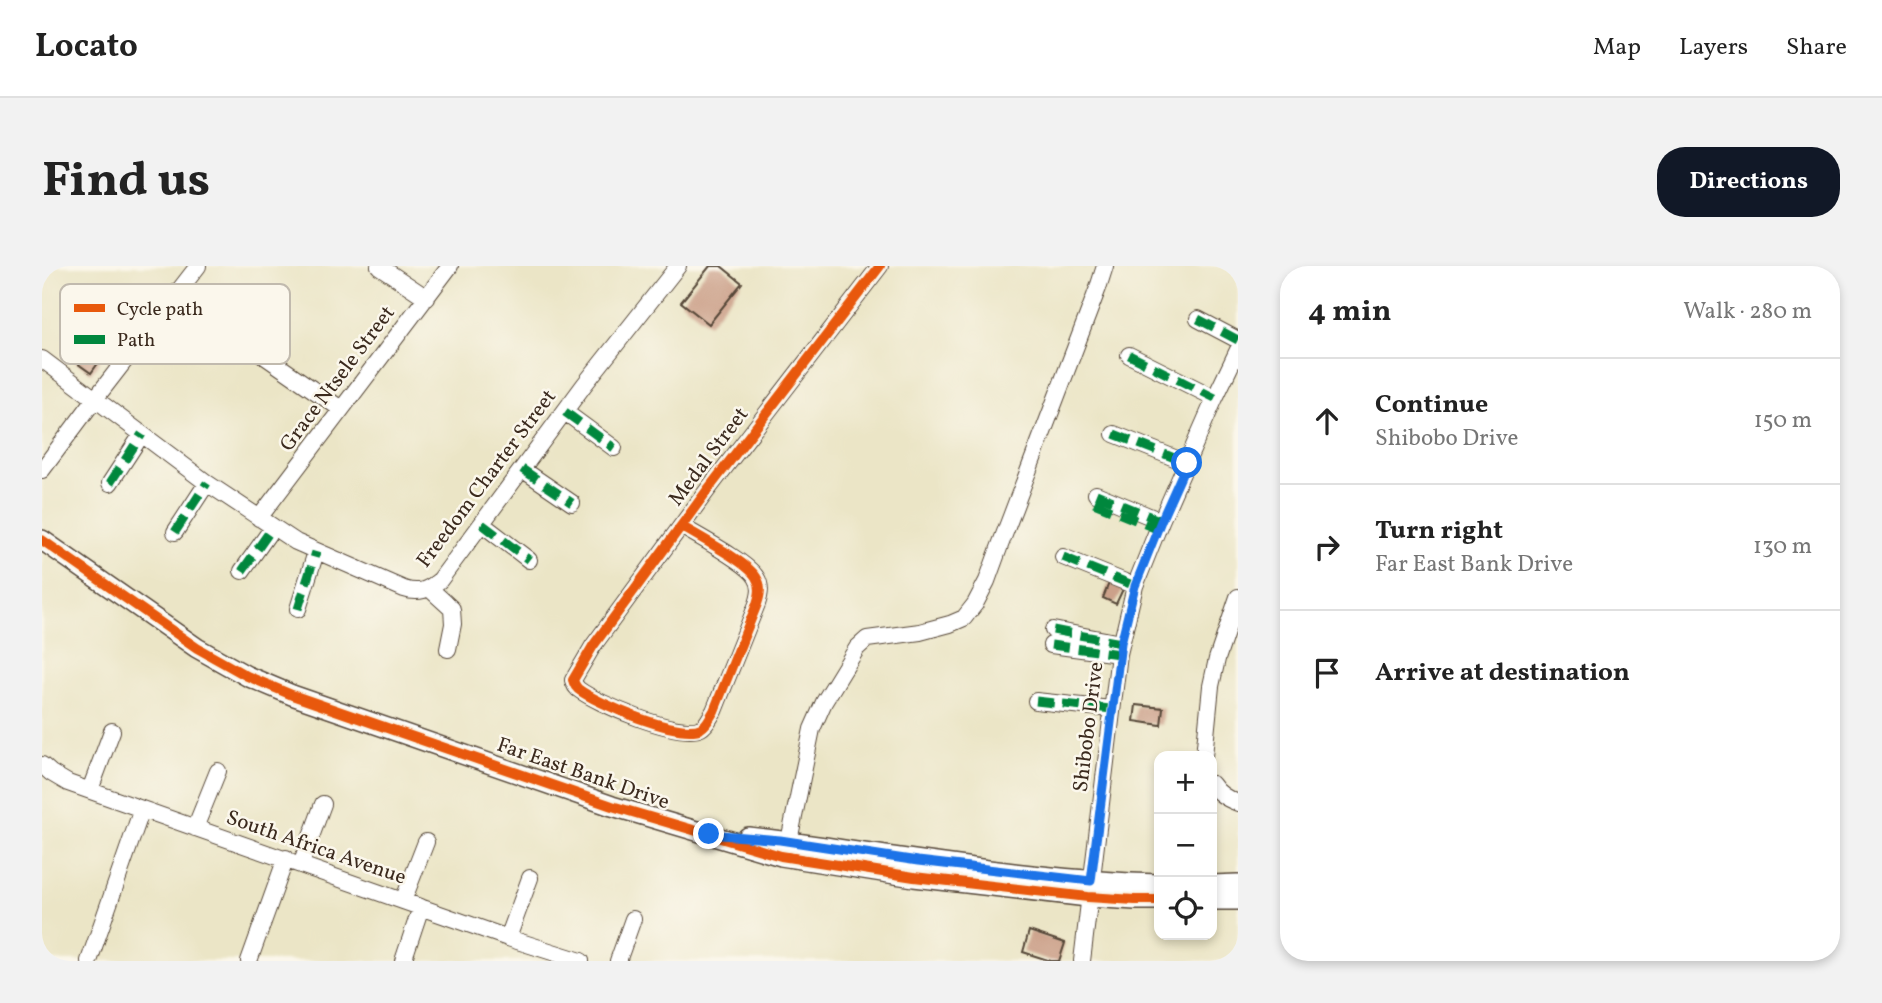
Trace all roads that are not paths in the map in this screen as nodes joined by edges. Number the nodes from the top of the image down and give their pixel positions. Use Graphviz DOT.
graph roads {
  1 [pos="198,266"];
  2 [pos="379,266"];
  3 [pos="450,266"];
  4 [pos="880,266"];
  5 [pos="1105,266"];
  6 [pos="674,268"];
  7 [pos="184,284"];
  8 [pos="427,298"];
  9 [pos="1198,319"];
  10 [pos="1238,340"];
  11 [pos="1238,350"];
  12 [pos="1129,355"];
  13 [pos="42,359"];
  14 [pos="122,364"];
  15 [pos="276,364"];
  16 [pos="1214,398"];
  17 [pos="95,399"];
  18 [pos="341,409"];
  19 [pos="565,412"];
  20 [pos="142,434"];
  21 [pos="1114,435"];
  22 [pos="614,448"];
  23 [pos="1187,463"];
  24 [pos="522,469"];
  25 [pos="42,470"];
  26 [pos="207,482"];
  27 [pos="110,483"];
  28 [pos="1095,498"];
  29 [pos="572,503"];
  30 [pos="259,518"];
  31 [pos="482,524"];
  32 [pos="1159,525"];
  33 [pos="681,526"];
  34 [pos="274,527"];
  35 [pos="175,532"];
  36 [pos="42,540"];
  37 [pos="316,552"];
  38 [pos="1063,557"];
  39 [pos="529,560"];
  40 [pos="242,571"];
  41 [pos="1135,586"];
  42 [pos="429,588"];
  43 [pos="1238,597"];
  44 [pos="298,609"];
  45 [pos="1052,637"];
  46 [pos="1120,648"];
  47 [pos="448,649"];
  48 [pos="1036,701"];
  49 [pos="1111,709"];
  50 [pos="112,731"];
  51 [pos="1205,751"];
  52 [pos="42,765"];
  53 [pos="218,771"];
  54 [pos="90,790"];
  55 [pos="1217,791"];
  56 [pos="1238,803"];
  57 [pos="323,804"];
  58 [pos="142,809"];
  59 [pos="195,828"];
  60 [pos="709,834"];
  61 [pos="789,841"];
  62 [pos="426,842"];
  63 [pos="293,861"];
  64 [pos="530,878"];
  65 [pos="1154,884"];
  66 [pos="1238,884"];
  67 [pos="1217,885"];
  68 [pos="1089,889"];
  69 [pos="1154,900"];
  70 [pos="1217,900"];
  71 [pos="1238,900"];
  72 [pos="403,901"];
  73 [pos="421,907"];
  74 [pos="633,919"];
  75 [pos="508,937"];
  76 [pos="561,958"];
  77 [pos="89,961"];
  78 [pos="249,961"];
  79 [pos="402,961"];
  80 [pos="581,961"];
  81 [pos="618,961"];
  82 [pos="1082,961"];
  1 -- 7 [label="street"];
  2 -- 8 [label="street"];
  3 -- 8 [label="street, Grace Ntsele Street"];
  4 -- 33 [label="street, Medal Street"];
  5 -- 61 [label="street"];
  6 -- 19 [label="street, Freedom Charter Street"];
  8 -- 18 [label="street, Grace Ntsele Street"];
  9 -- 10 [label="street"];
  11 -- 16 [label="street, Shibobo Drive"];
  12 -- 16 [label="street"];
  13 -- 17 [label="street, Freedom Charter Street"];
  14 -- 17 [label="street"];
  15 -- 18 [label="street"];
  16 -- 23 [label="street, Shibobo Drive"];
  17 -- 20 [label="street, Freedom Charter Street"];
  17 -- 25 [label="street"];
  18 -- 30 [label="street, Grace Ntsele Street"];
  19 -- 22 [label="street"];
  19 -- 24 [label="street, Freedom Charter Street"];
  20 -- 26 [label="street, Freedom Charter Street"];
  20 -- 27 [label="street"];
  21 -- 23 [label="street"];
  23 -- 32 [label="street, Shibobo Drive"];
  24 -- 29 [label="street"];
  24 -- 31 [label="street, Freedom Charter Street"];
  26 -- 30 [label="street, Freedom Charter Street"];
  26 -- 35 [label="street"];
  28 -- 32 [label="street"];
  30 -- 34 [label="street, Freedom Charter Street"];
  31 -- 39 [label="street"];
  31 -- 42 [label="street, Freedom Charter Street"];
  32 -- 41 [label="street, Shibobo Drive"];
  33 -- 33 [label="street, Medal Street"];
  34 -- 37 [label="street, Freedom Charter Street"];
  34 -- 40 [label="street"];
  36 -- 60 [label="street, Far East Bank Drive"];
  37 -- 42 [label="street, Freedom Charter Street"];
  37 -- 44 [label="street"];
  38 -- 41 [label="street"];
  41 -- 46 [label="street, Shibobo Drive"];
  42 -- 47 [label="street"];
  43 -- 51 [label="street"];
  45 -- 46 [label="street"];
  46 -- 49 [label="street, Shibobo Drive"];
  48 -- 49 [label="street"];
  49 -- 68 [label="street, Shibobo Drive"];
  50 -- 54 [label="street"];
  52 -- 54 [label="street, South Africa Avenue"];
  53 -- 59 [label="street"];
  54 -- 58 [label="street, South Africa Avenue"];
  55 -- 56 [label="street"];
  57 -- 63 [label="street"];
  58 -- 59 [label="street, South Africa Avenue"];
  58 -- 77 [label="street"];
  59 -- 63 [label="street, South Africa Avenue"];
  60 -- 61 [label="street, Far East Bank Drive"];
  60 -- 68 [label="street, Far East Bank Drive"];
  61 -- 68 [label="street, Far East Bank Drive"];
  62 -- 72 [label="street"];
  63 -- 72 [label="street, South Africa Avenue"];
  63 -- 78 [label="street"];
  64 -- 75 [label="street"];
  65 -- 68 [label="street, Far East Bank Drive"];
  66 -- 67 [label="street"];
  68 -- 69 [label="street, Far East Bank Drive"];
  68 -- 82 [label="street, Shibobo Drive"];
  70 -- 71 [label="street"];
  72 -- 73 [label="street, South Africa Avenue"];
  73 -- 75 [label="street, South Africa Avenue"];
  73 -- 79 [label="street"];
  74 -- 81 [label="street"];
  75 -- 76 [label="street, South Africa Avenue"];
  76 -- 80 [label="street, South Africa Avenue"];
}
